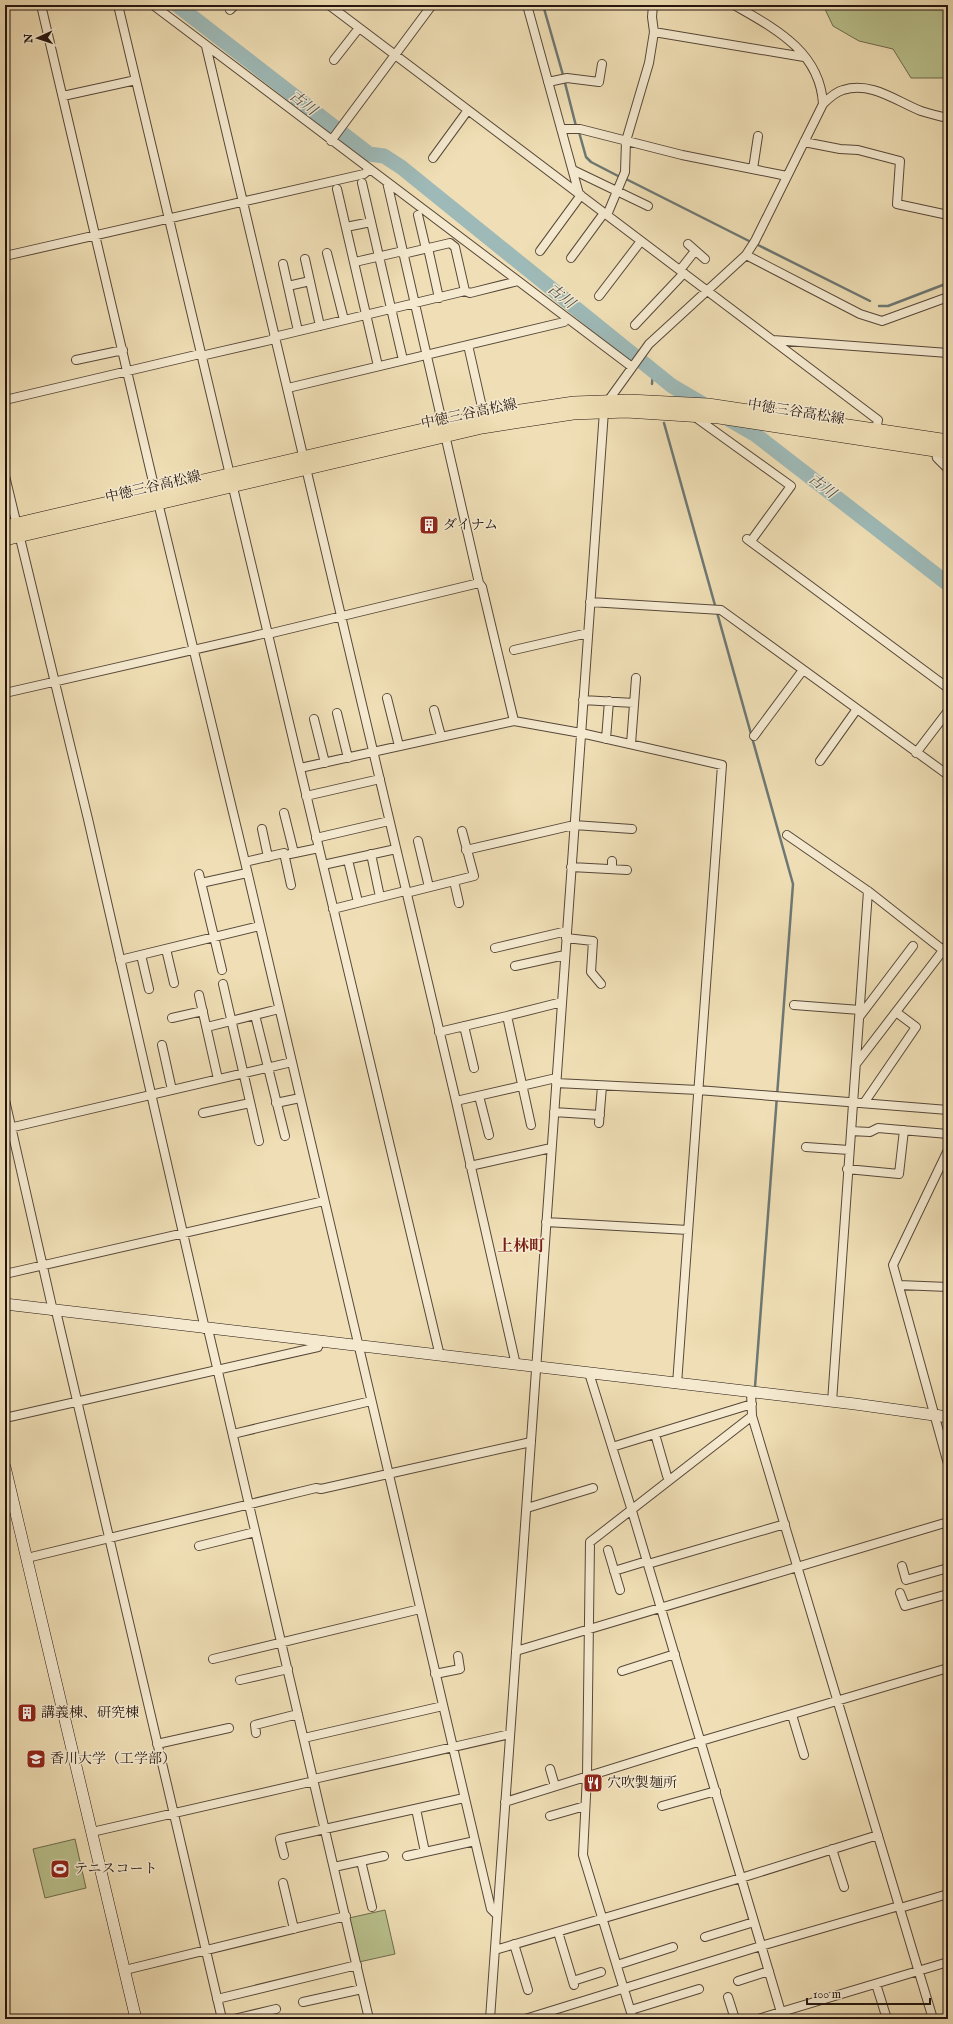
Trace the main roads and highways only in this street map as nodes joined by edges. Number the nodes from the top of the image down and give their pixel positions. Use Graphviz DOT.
graph roads {
  1 [pos="606,406"];
  2 [pos="443,430"];
  3 [pos="875,435"];
  4 [pos="939,444"];
  5 [pos="948,452"];
  6 [pos="13,529"];
  7 [pos="5,539"];
  1 -- 2 [label="main road, 中徳三谷高松線"];
  1 -- 2 [label="main road, 中徳三谷高松線"];
  1 -- 3 [label="main road, 中徳三谷高松線"];
  1 -- 3 [label="main road, 中徳三谷高松線"];
  2 -- 6 [label="main road, 中徳三谷高松線"];
  3 -- 4 [label="main road, 中徳三谷高松線"];
  4 -- 5 [label="main road, 中徳三谷高松線"];
  6 -- 7 [label="main road, 中徳三谷高松線"];
}
